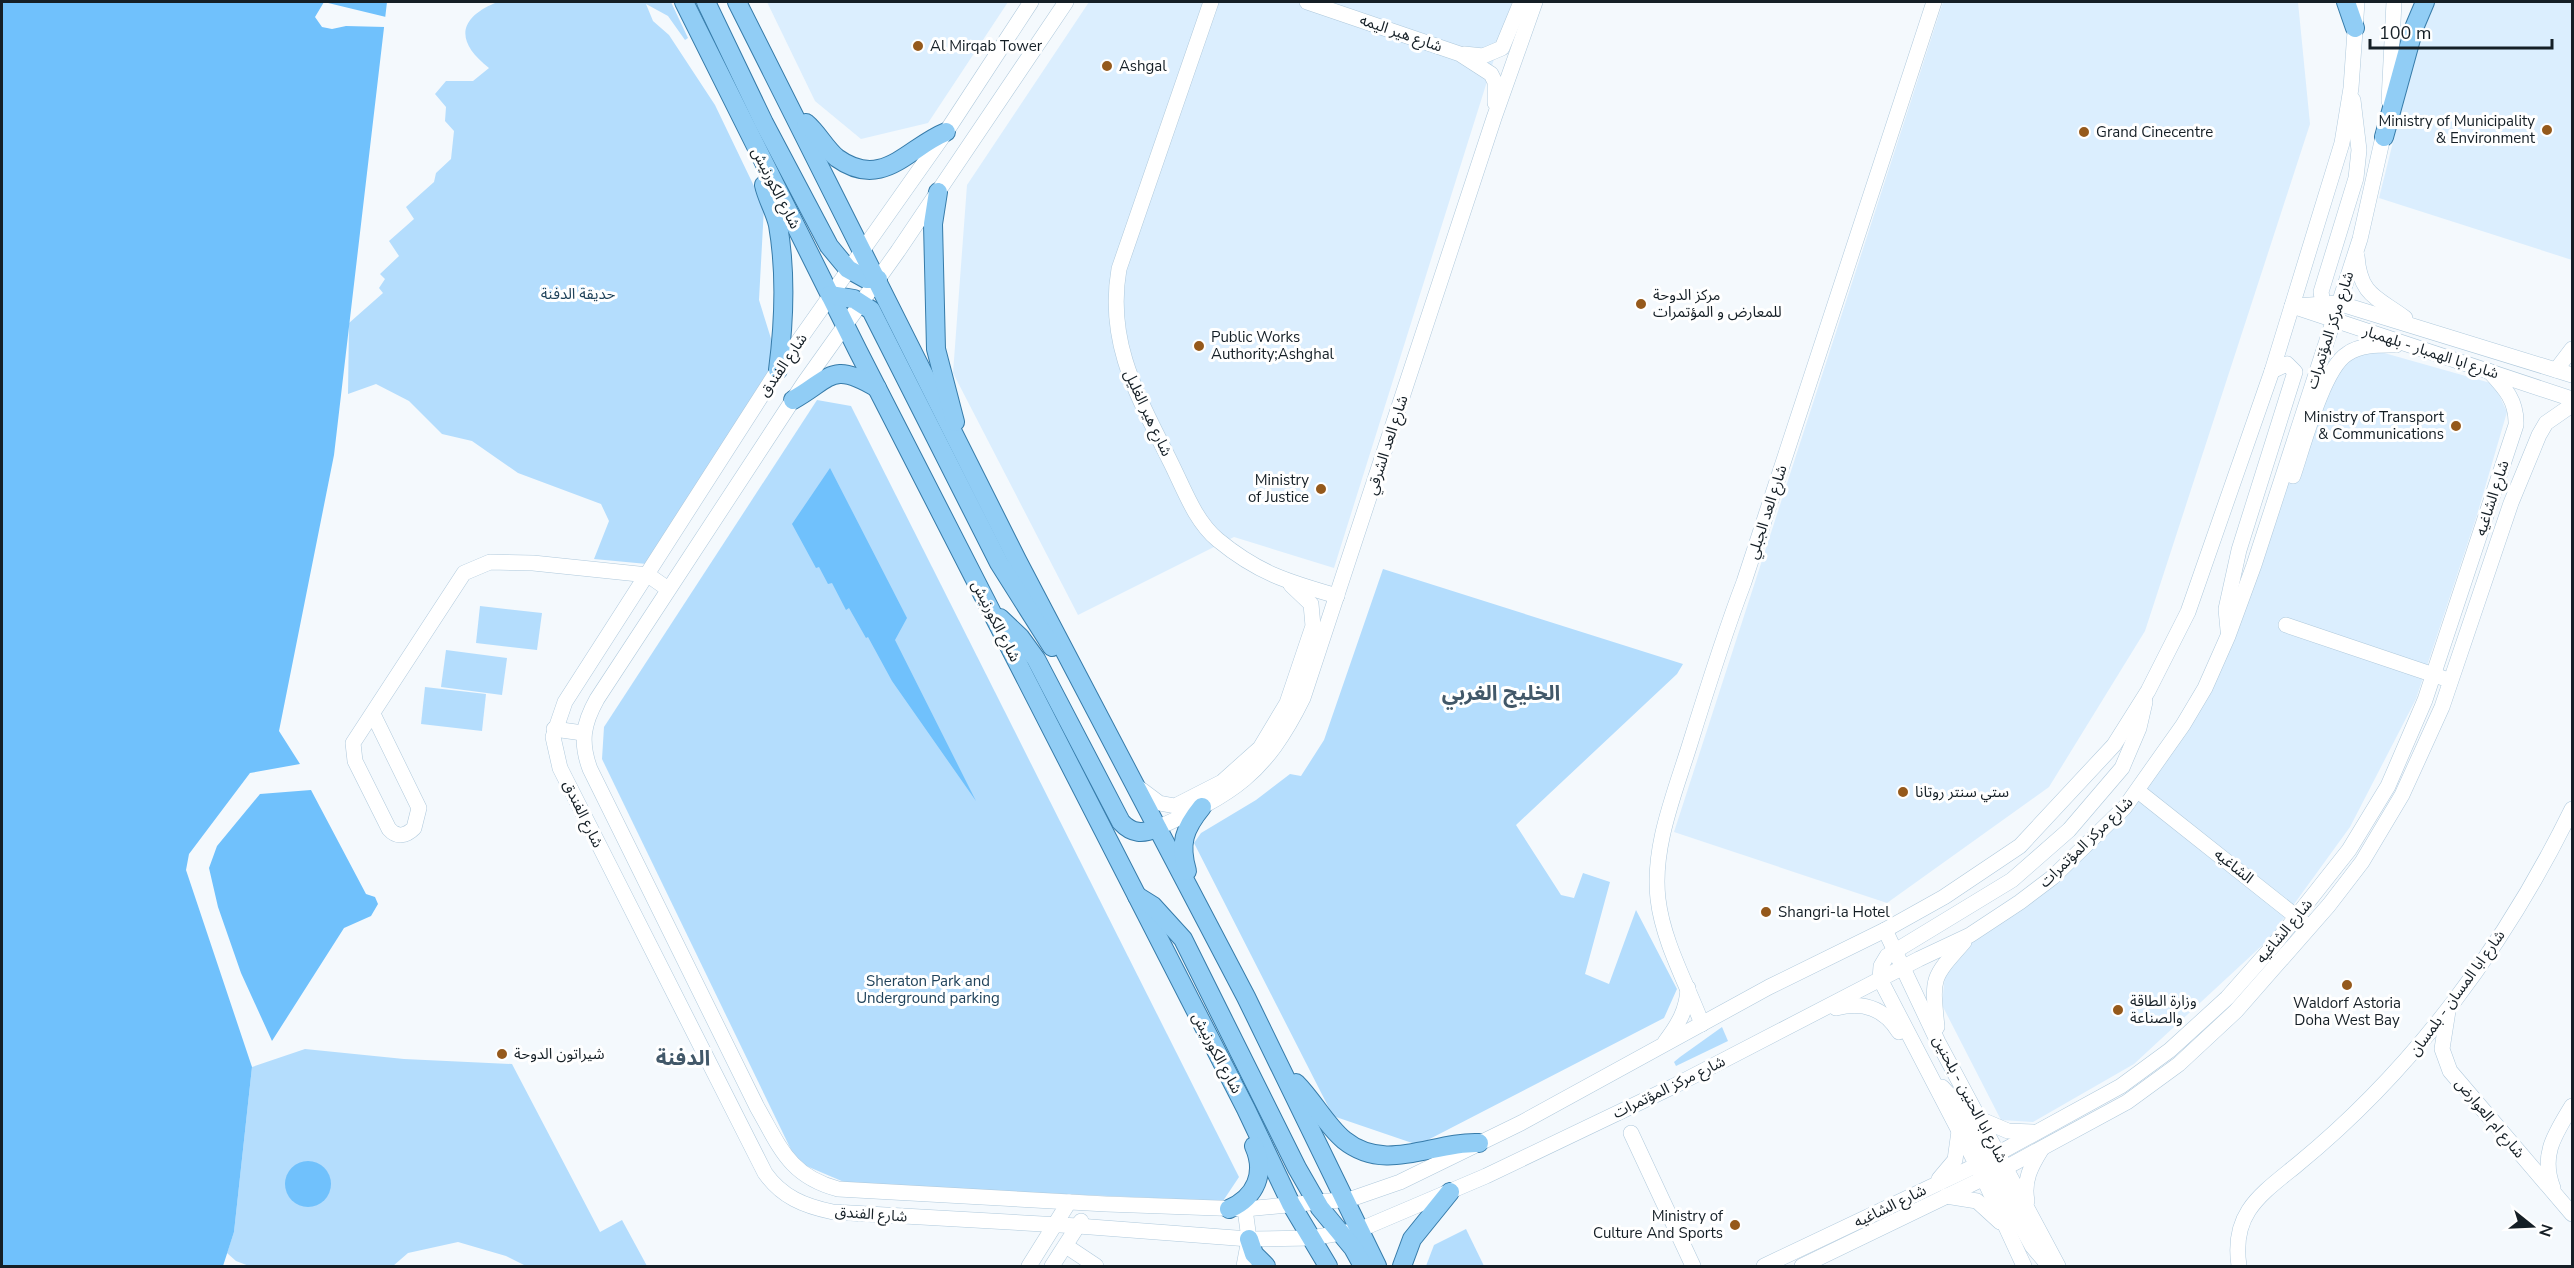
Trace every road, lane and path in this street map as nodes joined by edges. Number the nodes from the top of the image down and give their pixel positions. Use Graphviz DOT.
graph roads {
  1 [pos="684,2"];
  2 [pos="706,2"];
  3 [pos="737,2"];
  4 [pos="1031,2"];
  5 [pos="1066,2"];
  6 [pos="1307,2"];
  7 [pos="1521,2"];
  8 [pos="1535,2"];
  9 [pos="1934,2"];
  10 [pos="2346,2"];
  11 [pos="2357,2"];
  12 [pos="2394,2"];
  13 [pos="2426,2"];
  14 [pos="1208,5"];
  15 [pos="2355,28"];
  16 [pos="1460,54"];
  17 [pos="2351,88"];
  18 [pos="792,111"];
  19 [pos="1494,118"];
  20 [pos="946,132"];
  21 [pos="2384,137"];
  22 [pos="762,163"];
  23 [pos="938,192"];
  24 [pos="2360,239"];
  25 [pos="863,249"];
  26 [pos="848,269"];
  27 [pos="878,279"];
  28 [pos="830,295"];
  29 [pos="862,302"];
  30 [pos="2321,302"];
  31 [pos="2338,303"];
  32 [pos="2292,306"];
  33 [pos="2332,320"];
  34 [pos="845,324"];
  35 [pos="2414,326"];
  36 [pos="2405,345"];
  37 [pos="2572,348"];
  38 [pos="778,370"];
  39 [pos="2556,370"];
  40 [pos="2271,371"];
  41 [pos="2488,371"];
  42 [pos="2572,375"];
  43 [pos="877,388"];
  44 [pos="2572,399"];
  45 [pos="793,400"];
  46 [pos="2572,405"];
  47 [pos="956,436"];
  48 [pos="2268,522"];
  49 [pos="648,575"];
  50 [pos="1286,581"];
  51 [pos="668,590"];
  52 [pos="1337,596"];
  53 [pos="992,611"];
  54 [pos="2286,625"];
  55 [pos="2228,636"];
  56 [pos="1076,672"];
  57 [pos="2433,675"];
  58 [pos="2451,681"];
  59 [pos="2148,691"];
  60 [pos="373,714"];
  61 [pos="554,729"];
  62 [pos="583,733"];
  63 [pos="2390,780"];
  64 [pos="1135,784"];
  65 [pos="2406,788"];
  66 [pos="2138,791"];
  67 [pos="1202,807"];
  68 [pos="2572,809"];
  69 [pos="1157,828"];
  70 [pos="618,829"];
  71 [pos="595,840"];
  72 [pos="1135,895"];
  73 [pos="1196,905"];
  74 [pos="2296,916"];
  75 [pos="2310,928"];
  76 [pos="1885,930"];
  77 [pos="1970,935"];
  78 [pos="1895,952"];
  79 [pos="1904,967"];
  80 [pos="1880,979"];
  81 [pos="1688,988"];
  82 [pos="2449,1008"];
  83 [pos="1818,1013"];
  84 [pos="1702,1024"];
  85 [pos="1938,1042"];
  86 [pos="1661,1046"];
  87 [pos="1915,1046"];
  88 [pos="1283,1072"];
  89 [pos="1934,1083"];
  90 [pos="2572,1106"];
  91 [pos="757,1107"];
  92 [pos="1246,1109"];
  93 [pos="736,1115"];
  94 [pos="1982,1120"];
  95 [pos="1959,1131"];
  96 [pos="2036,1131"];
  97 [pos="1631,1134"];
  98 [pos="1479,1143"];
  99 [pos="2042,1148"];
  100 [pos="1988,1165"];
  101 [pos="2007,1167"];
  102 [pos="1938,1191"];
  103 [pos="1450,1192"];
  104 [pos="2556,1197"];
  105 [pos="1344,1199"];
  106 [pos="1069,1202"];
  107 [pos="1316,1202"];
  108 [pos="1093,1203"];
  109 [pos="1291,1204"];
  110 [pos="2028,1207"];
  111 [pos="1237,1209"];
  112 [pos="2572,1214"];
  113 [pos="1055,1225"];
  114 [pos="1078,1226"];
  115 [pos="2006,1226"];
  116 [pos="1359,1230"];
  117 [pos="1341,1234"];
  118 [pos="1311,1238"];
  119 [pos="1249,1239"];
  120 [pos="1066,1246"];
  121 [pos="1806,1246"];
  122 [pos="1810,1265"];
  123 [pos="1029,1266"];
  124 [pos="1052,1266"];
  125 [pos="1096,1266"];
  126 [pos="1244,1266"];
  127 [pos="1266,1266"];
  128 [pos="1328,1266"];
  129 [pos="1363,1266"];
  130 [pos="1377,1266"];
  131 [pos="1402,1266"];
  132 [pos="1693,1266"];
  133 [pos="1764,1266"];
  134 [pos="2024,1266"];
  135 [pos="2049,1266"];
  136 [pos="2058,1266"];
  137 [pos="2239,1266"];
  1 -- 22 [label="main road, شارع الكورنيش"];
  2 -- 26 [label="main road"];
  3 -- 18 [label="main road"];
  4 -- 20 [label="street, شارع الفندق"];
  5 -- 23 [label="street, شارع الفندق"];
  6 -- 16 [label="street, شارع هير اليمه"];
  7 -- 16 [label="street, شارع هير اليمه"];
  8 -- 19 [label="street, شارع العد الشرقي"];
  9 -- 81 [label="street, شارع العد الجبلي"];
  10 -- 15 [label="main road"];
  11 -- 15 [label="street"];
  12 -- 21 [label="street, شارع مركز المؤتمرات"];
  13 -- 21 [label="main road"];
  14 -- 50 [label="street, شارع هير الغليل"];
  15 -- 17 [label="street"];
  16 -- 19 [label="street, شارع هير اليمه"];
  17 -- 30 [label="street"];
  17 -- 32 [label="street"];
  18 -- 20 [label="main road"];
  18 -- 25 [label="main road"];
  19 -- 52 [label="street, شارع العد الشرقي"];
  20 -- 25 [label="street, شارع الفندق"];
  21 -- 24 [label="street, شارع مركز المؤتمرات"];
  22 -- 28 [label="main road, شارع الكورنيش"];
  22 -- 38 [label="main road"];
  23 -- 27 [label="street, شارع الفندق"];
  23 -- 47 [label="main road"];
  24 -- 31 [label="street, شارع مركز المؤتمرات"];
  24 -- 35 [label="street"];
  25 -- 26 [label="street, شارع الفندق"];
  25 -- 27 [label="main road"];
  26 -- 27 [label="main road"];
  26 -- 28 [label="street, شارع الفندق"];
  27 -- 29 [label="street, شارع الفندق"];
  27 -- 47 [label="main road"];
  28 -- 29 [label="main road"];
  28 -- 34 [label="main road, شارع الكورنيش"];
  28 -- 38 [label="street, شارع الفندق"];
  29 -- 34 [label="street, شارع الفندق"];
  29 -- 56 [label="main road"];
  30 -- 31 [label="street, شارع ابا الهمبار - بلهمبار"];
  30 -- 32 [label="street, شارع ابا الهمبار - بلهمبار"];
  30 -- 33 [label="street"];
  31 -- 33 [label="street, شارع مركز المؤتمرات"];
  31 -- 35 [label="street, شارع ابا الهمبار - بلهمبار"];
  32 -- 33 [label="street, شارع ابا الهمبار - بلهمبار"];
  32 -- 40 [label="street"];
  33 -- 36 [label="street, شارع ابا الهمبار - بلهمبار"];
  33 -- 48 [label="street, شارع مركز المؤتمرات"];
  34 -- 43 [label="main road, شارع الكورنيش"];
  34 -- 45 [label="street, شارع الفندق"];
  35 -- 39 [label="street, شارع ابا الهمبار - بلهمبار"];
  36 -- 41 [label="street, شارع ابا الهمبار - بلهمبار"];
  36 -- 48 [label="street"];
  37 -- 39 [label="street"];
  38 -- 49 [label="street, شارع الفندق"];
  39 -- 42 [label="street, شارع ابا الهمبار - بلهمبار"];
  40 -- 55 [label="street"];
  40 -- 59 [label="street"];
  41 -- 44 [label="street, شارع ابا الهمبار - بلهمبار"];
  41 -- 57 [label="street, شارع الشاغيه"];
  43 -- 45 [label="main road"];
  43 -- 53 [label="main road, شارع الكورنيش"];
  45 -- 51 [label="street, شارع الفندق"];
  46 -- 58 [label="street, شارع الشاغيه"];
  47 -- 56 [label="main road"];
  48 -- 55 [label="street, شارع مركز المؤتمرات"];
  49 -- 51 [label="street"];
  49 -- 60 [label="street"];
  49 -- 61 [label="street, شارع الفندق"];
  50 -- 52 [label="street, شارع هير الغليل"];
  50 -- 64 [label="street"];
  51 -- 62 [label="street, شارع الفندق"];
  52 -- 67 [label="street, شارع العد الشرقي"];
  53 -- 69 [label="main road"];
  53 -- 72 [label="main road, شارع الكورنيش"];
  54 -- 57 [label="street"];
  55 -- 66 [label="street, شارع مركز المؤتمرات"];
  56 -- 64 [label="main road"];
  57 -- 58 [label="street"];
  57 -- 63 [label="street, شارع الشاغيه"];
  58 -- 65 [label="street, شارع الشاغيه"];
  59 -- 76 [label="street"];
  59 -- 78 [label="street"];
  60 -- 60 [label="street"];
  61 -- 62 [label="street"];
  61 -- 71 [label="street, شارع الفندق"];
  62 -- 70 [label="street, شارع الفندق"];
  63 -- 65 [label="street"];
  63 -- 74 [label="street, شارع الشاغيه"];
  64 -- 69 [label="main road"];
  65 -- 75 [label="street, شارع الشاغيه"];
  66 -- 74 [label="street, الشاغيه"];
  66 -- 77 [label="street, شارع مركز المؤتمرات"];
  67 -- 69 [label="street, شارع العد الشرقي"];
  67 -- 73 [label="main road"];
  68 -- 82 [label="street, شارع ابا المسان - بلمسان"];
  69 -- 73 [label="main road"];
  70 -- 71 [label="street"];
  70 -- 91 [label="street, شارع الفندق"];
  71 -- 93 [label="street, شارع الفندق"];
  72 -- 92 [label="main road, شارع الكورنيش"];
  72 -- 107 [label="main road"];
  73 -- 88 [label="main road"];
  74 -- 75 [label="street, الشاغيه"];
  74 -- 96 [label="street, شارع الشاغيه"];
  75 -- 99 [label="street, شارع الشاغيه"];
  76 -- 78 [label="street, شارع ابا الحنين - بلحنين"];
  76 -- 84 [label="street"];
  77 -- 79 [label="street, شارع مركز المؤتمرات"];
  77 -- 85 [label="street"];
  78 -- 79 [label="street, شارع ابا الحنين - بلحنين"];
  78 -- 80 [label="street"];
  79 -- 80 [label="street, شارع مركز المؤتمرات"];
  79 -- 85 [label="street, شارع ابا الحنين - بلحنين"];
  80 -- 83 [label="street, شارع مركز المؤتمرات"];
  80 -- 87 [label="street, شارع ابا الحنين - بلحنين"];
  81 -- 84 [label="street, شارع العد الجبلي"];
  81 -- 86 [label="street"];
  82 -- 104 [label="street, شارع ام العوارض"];
  82 -- 137 [label="street, شارع ابا المسان - بلمسان"];
  83 -- 87 [label="street"];
  83 -- 103 [label="street, شارع مركز المؤتمرات"];
  84 -- 86 [label="street"];
  85 -- 94 [label="street, شارع ابا الحنين - بلحنين"];
  86 -- 98 [label="street"];
  87 -- 89 [label="street, شارع ابا الحنين - بلحنين"];
  88 -- 98 [label="main road"];
  88 -- 105 [label="main road"];
  89 -- 95 [label="street, شارع ابا الحنين - بلحنين"];
  89 -- 100 [label="street"];
  90 -- 104 [label="street"];
  91 -- 93 [label="street"];
  91 -- 106 [label="street, شارع الفندق"];
  92 -- 109 [label="main road, شارع الكورنيش"];
  92 -- 111 [label="main road"];
  93 -- 113 [label="street, شارع الفندق"];
  94 -- 96 [label="street"];
  94 -- 100 [label="street, شارع ابا الحنين - بلحنين"];
  95 -- 100 [label="street, شارع ابا الحنين - بلحنين"];
  95 -- 102 [label="street"];
  96 -- 100 [label="street, شارع الشاغيه"];
  97 -- 132 [label="street"];
  98 -- 105 [label="street"];
  99 -- 101 [label="street, شارع الشاغيه"];
  99 -- 110 [label="street"];
  100 -- 101 [label="street"];
  100 -- 102 [label="street, شارع الشاغيه"];
  100 -- 115 [label="street, شارع ابا الحنين - بلحنين"];
  100 -- 135 [label="street"];
  101 -- 110 [label="street, شارع ابا الحنين - بلحنين"];
  102 -- 115 [label="street"];
  102 -- 121 [label="street, شارع الشاغيه"];
  102 -- 122 [label="street, شارع الشاغيه"];
  103 -- 116 [label="street, شارع مركز المؤتمرات"];
  103 -- 131 [label="main road"];
  104 -- 112 [label="street, شارع ام العوارض"];
  105 -- 107 [label="street"];
  105 -- 116 [label="main road"];
  106 -- 108 [label="street, شارع الفندق"];
  106 -- 113 [label="street"];
  107 -- 109 [label="street"];
  107 -- 117 [label="main road"];
  108 -- 111 [label="street, شارع الفندق"];
  108 -- 114 [label="street"];
  109 -- 111 [label="street, شارع الفندق"];
  109 -- 118 [label="main road, شارع الكورنيش"];
  110 -- 136 [label="street, شارع ابا الحنين - بلحنين"];
  111 -- 119 [label="street"];
  113 -- 114 [label="street, شارع الفندق"];
  113 -- 123 [label="street"];
  114 -- 119 [label="street, شارع الفندق"];
  114 -- 120 [label="street"];
  115 -- 134 [label="street, شارع ابا الحنين - بلحنين"];
  116 -- 117 [label="street, شارع مركز المؤتمرات"];
  116 -- 130 [label="main road"];
  117 -- 118 [label="street, شارع مركز المؤتمرات"];
  117 -- 129 [label="main road"];
  118 -- 119 [label="street, شارع الفندق"];
  118 -- 128 [label="main road, شارع الكورنيش"];
  119 -- 126 [label="street"];
  119 -- 127 [label="main road"];
  120 -- 124 [label="street"];
  120 -- 125 [label="street"];
  121 -- 122 [label="street"];
  121 -- 133 [label="street, شارع الشاغيه"];
}
